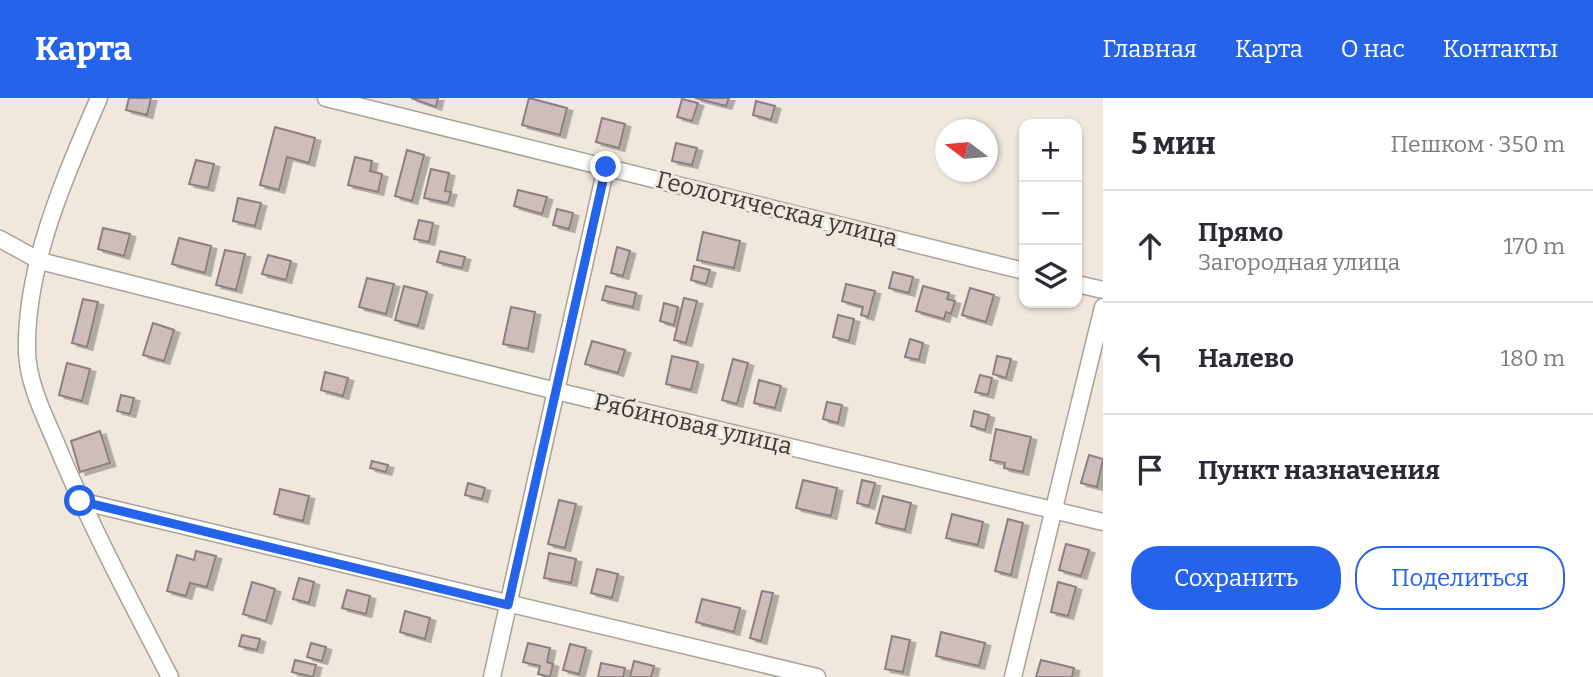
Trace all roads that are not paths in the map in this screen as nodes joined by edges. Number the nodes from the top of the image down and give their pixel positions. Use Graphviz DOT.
graph roads {
  1 [pos="99,98"];
  2 [pos="326,98"];
  3 [pos="606,167"];
  4 [pos="0,239"];
  5 [pos="40,261"];
  6 [pos="1019,270"];
  7 [pos="1082,285"];
  8 [pos="1103,290"];
  9 [pos="1103,307"];
  10 [pos="556,391"];
  11 [pos="80,501"];
  12 [pos="1052,509"];
  13 [pos="1103,522"];
  14 [pos="508,605"];
  15 [pos="170,677"];
  16 [pos="492,677"];
  17 [pos="817,677"];
  18 [pos="1013,677"];
  1 -- 5 [label="street"];
  2 -- 3 [label="street, Геологическая улица"];
  3 -- 6 [label="street, Геологическая улица"];
  3 -- 10 [label="street"];
  4 -- 5 [label="street, Рябиновая улица"];
  5 -- 10 [label="street, Рябиновая улица"];
  5 -- 11 [label="street"];
  7 -- 8 [label="street"];
  9 -- 12 [label="street"];
  10 -- 12 [label="street, Рябиновая улица"];
  10 -- 14 [label="street"];
  11 -- 14 [label="street"];
  11 -- 15 [label="street"];
  12 -- 13 [label="street, Рябиновая улица"];
  12 -- 18 [label="street"];
  14 -- 16 [label="street"];
  14 -- 17 [label="street"];
}
